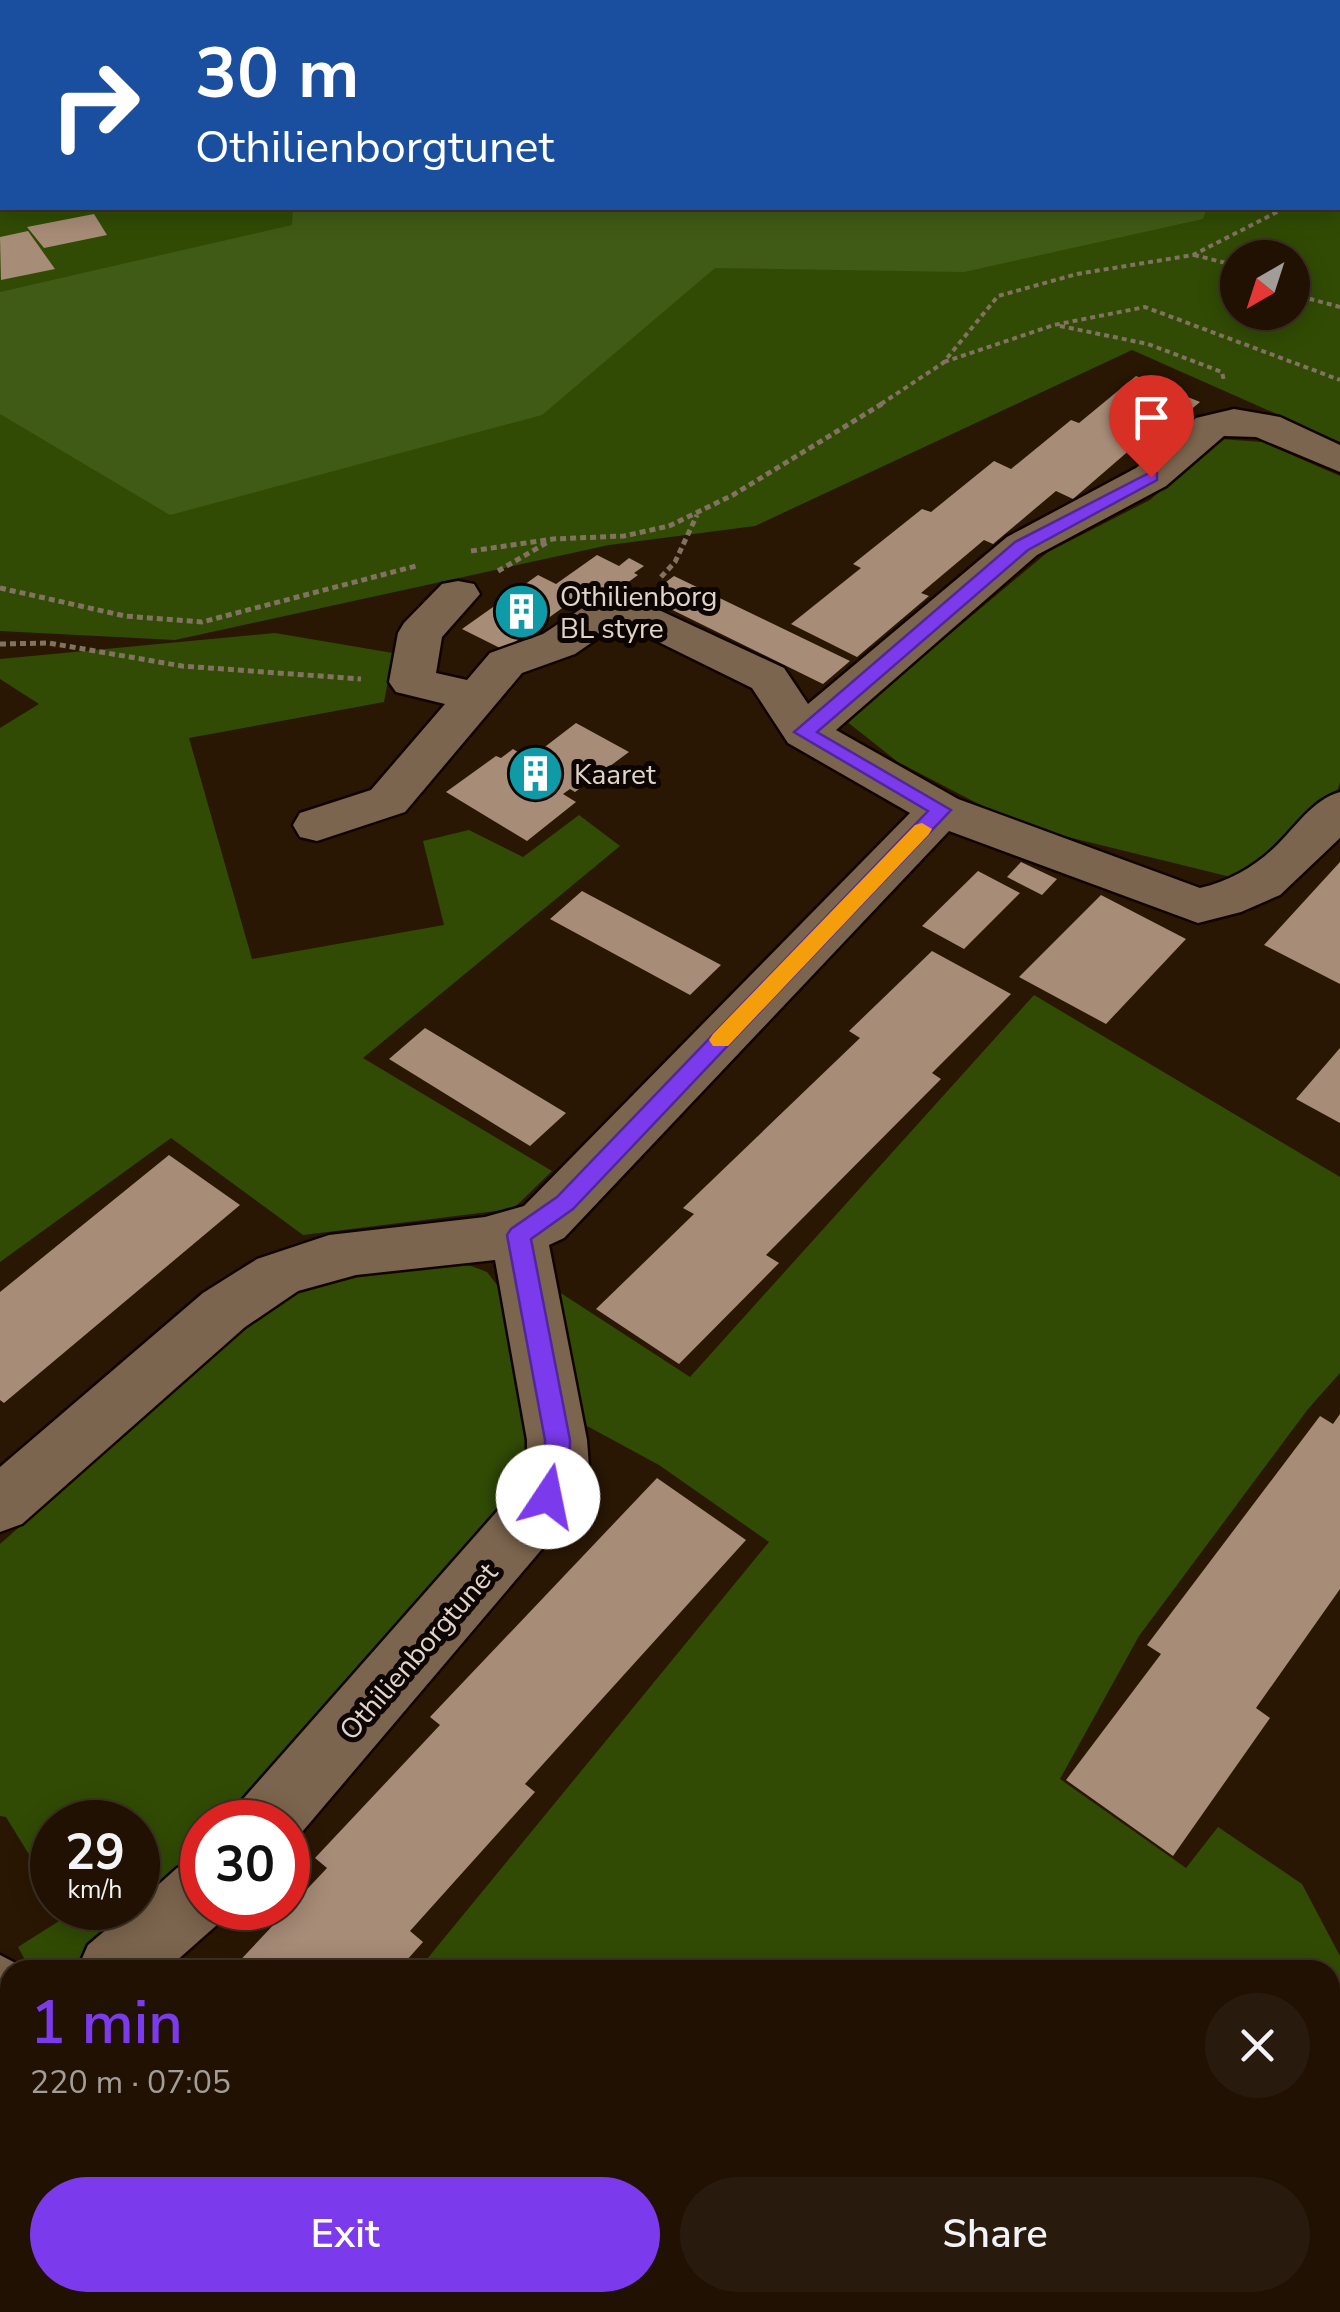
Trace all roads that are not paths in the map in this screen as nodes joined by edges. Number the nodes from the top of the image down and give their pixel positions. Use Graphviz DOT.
graph roads {
  1 [pos="1340,460"];
  2 [pos="453,569"];
  3 [pos="474,696"];
  4 [pos="804,732"];
  5 [pos="1340,808"];
  6 [pos="941,810"];
  7 [pos="317,825"];
  8 [pos="519,1235"];
  9 [pos="0,1505"];
  10 [pos="285,1800"];
  11 [pos="180,1911"];
  12 [pos="124,1960"];
  1 -- 4 [label="street"];
  2 -- 3 [label="street"];
  3 -- 4 [label="street"];
  3 -- 7 [label="street"];
  4 -- 6 [label="street"];
  5 -- 6 [label="street"];
  6 -- 8 [label="street"];
  8 -- 9 [label="street"];
  8 -- 10 [label="street, Othilienborgtunet"];
  11 -- 12 [label="street"];
}
